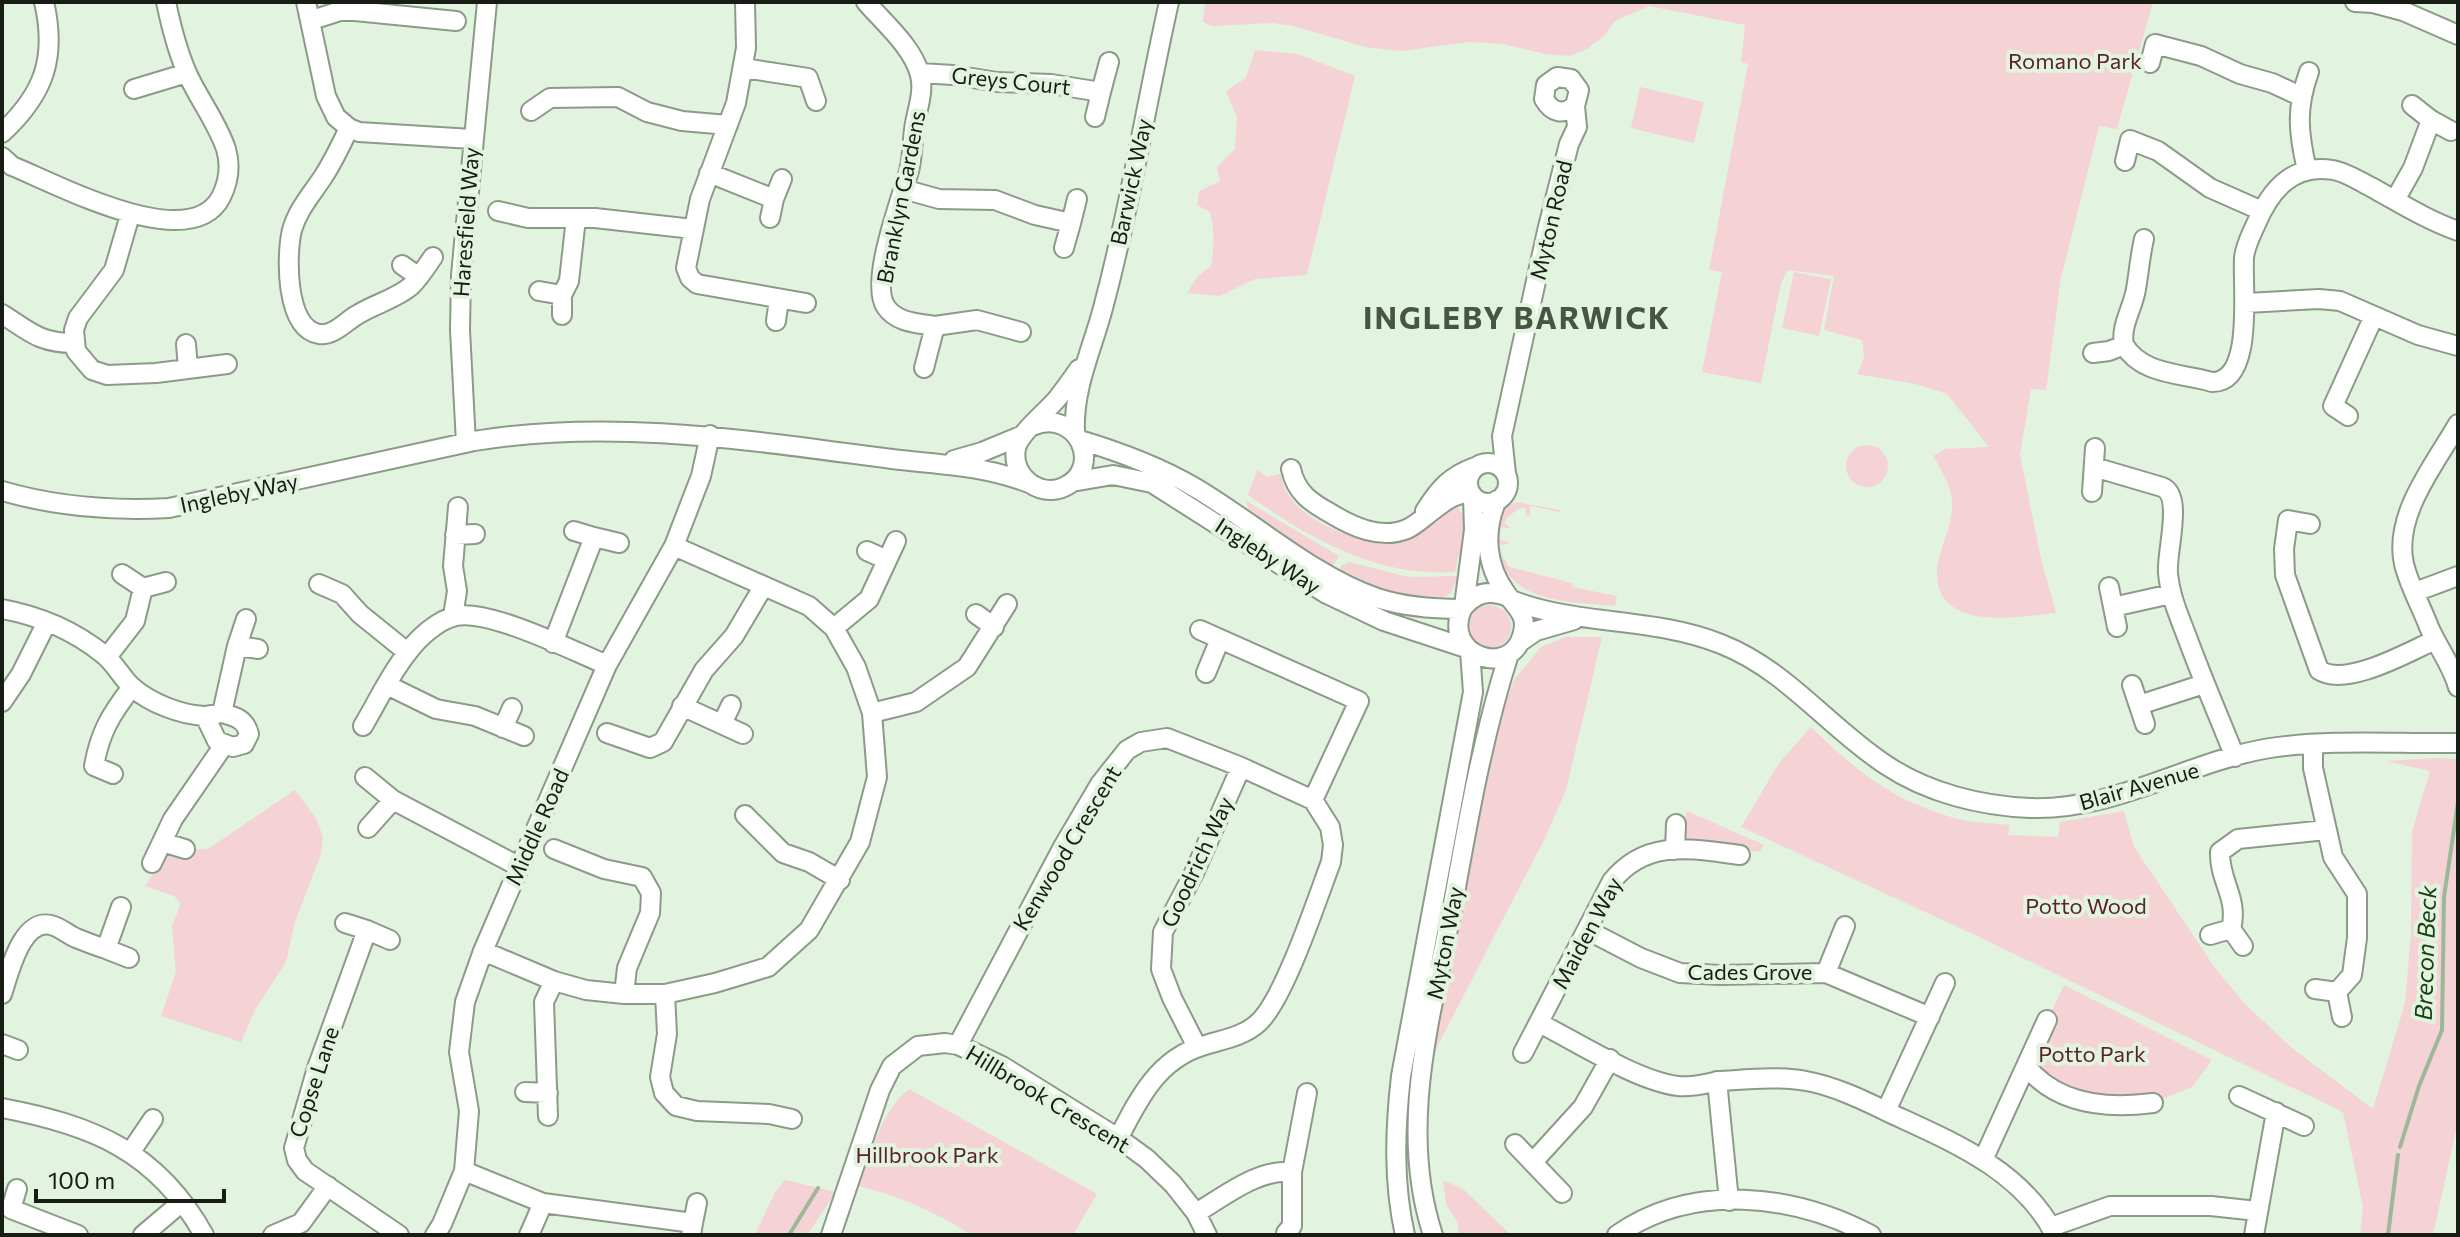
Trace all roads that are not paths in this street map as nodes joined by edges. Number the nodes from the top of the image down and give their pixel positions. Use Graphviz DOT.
graph roads {
  1 [pos="44,2"];
  2 [pos="166,2"];
  3 [pos="487,2"];
  4 [pos="745,2"];
  5 [pos="866,2"];
  6 [pos="1169,2"];
  7 [pos="2355,2"];
  8 [pos="2373,2"];
  9 [pos="414,9"];
  10 [pos="309,11"];
  11 [pos="456,21"];
  12 [pos="2458,35"];
  13 [pos="1109,62"];
  14 [pos="2150,63"];
  15 [pos="744,68"];
  16 [pos="2309,72"];
  17 [pos="187,73"];
  18 [pos="920,73"];
  19 [pos="134,89"];
  20 [pos="1101,92"];
  21 [pos="2300,96"];
  22 [pos="816,101"];
  23 [pos="2412,105"];
  24 [pos="1575,106"];
  25 [pos="531,111"];
  26 [pos="1554,111"];
  27 [pos="1095,117"];
  28 [pos="2431,120"];
  29 [pos="728,125"];
  30 [pos="349,128"];
  31 [pos="2451,131"];
  32 [pos="2,133"];
  33 [pos="472,139"];
  34 [pos="1569,144"];
  35 [pos="2,157"];
  36 [pos="2125,161"];
  37 [pos="2307,170"];
  38 [pos="709,173"];
  39 [pos="782,179"];
  40 [pos="903,189"];
  41 [pos="774,199"];
  42 [pos="1077,199"];
  43 [pos="2395,200"];
  44 [pos="498,211"];
  45 [pos="2262,211"];
  46 [pos="130,215"];
  47 [pos="576,218"];
  48 [pos="770,218"];
  49 [pos="1071,223"];
  50 [pos="693,229"];
  51 [pos="2458,231"];
  52 [pos="2144,239"];
  53 [pos="1064,248"];
  54 [pos="433,257"];
  55 [pos="402,265"];
  56 [pos="419,277"];
  57 [pos="539,291"];
  58 [pos="562,295"];
  59 [pos="779,299"];
  60 [pos="806,303"];
  61 [pos="2246,303"];
  62 [pos="2,314"];
  63 [pos="562,315"];
  64 [pos="2374,316"];
  65 [pos="776,321"];
  66 [pos="935,326"];
  67 [pos="1021,332"];
  68 [pos="73,343"];
  69 [pos="186,344"];
  70 [pos="2124,345"];
  71 [pos="2458,346"];
  72 [pos="2093,353"];
  73 [pos="1085,360"];
  74 [pos="227,364"];
  75 [pos="924,368"];
  76 [pos="188,369"];
  77 [pos="2313,407"];
  78 [pos="2458,424"];
  79 [pos="1028,431"];
  80 [pos="710,435"];
  81 [pos="1077,436"];
  82 [pos="1502,436"];
  83 [pos="470,442"];
  84 [pos="2095,448"];
  85 [pos="943,462"];
  86 [pos="1478,466"];
  87 [pos="2094,467"];
  88 [pos="1291,469"];
  89 [pos="1506,474"];
  90 [pos="1072,482"];
  91 [pos="1029,483"];
  92 [pos="2,491"];
  93 [pos="2092,492"];
  94 [pos="1472,494"];
  95 [pos="1497,500"];
  96 [pos="458,507"];
  97 [pos="2269,515"];
  98 [pos="2288,520"];
  99 [pos="1419,521"];
  100 [pos="2310,524"];
  101 [pos="574,531"];
  102 [pos="475,534"];
  103 [pos="455,535"];
  104 [pos="594,537"];
  105 [pos="896,541"];
  106 [pos="619,543"];
  107 [pos="674,546"];
  108 [pos="867,551"];
  109 [pos="887,560"];
  110 [pos="122,574"];
  111 [pos="2458,576"];
  112 [pos="166,582"];
  113 [pos="319,584"];
  114 [pos="763,587"];
  115 [pos="2109,587"];
  116 [pos="143,588"];
  117 [pos="2415,592"];
  118 [pos="2171,594"];
  119 [pos="1511,599"];
  120 [pos="1007,604"];
  121 [pos="1463,607"];
  122 [pos="2113,607"];
  123 [pos="2,609"];
  124 [pos="976,614"];
  125 [pos="453,616"];
  126 [pos="1581,618"];
  127 [pos="246,619"];
  128 [pos="47,622"];
  129 [pos="994,627"];
  130 [pos="2117,627"];
  131 [pos="834,628"];
  132 [pos="1200,630"];
  133 [pos="1220,639"];
  134 [pos="2435,640"];
  135 [pos="553,643"];
  136 [pos="237,646"];
  137 [pos="1515,648"];
  138 [pos="258,649"];
  139 [pos="1468,649"];
  140 [pos="407,652"];
  141 [pos="107,657"];
  142 [pos="607,665"];
  143 [pos="1206,673"];
  144 [pos="2204,684"];
  145 [pos="387,685"];
  146 [pos="2132,685"];
  147 [pos="132,687"];
  148 [pos="2458,687"];
  149 [pos="2,702"];
  150 [pos="731,705"];
  151 [pos="2139,705"];
  152 [pos="682,706"];
  153 [pos="512,708"];
  154 [pos="872,713"];
  155 [pos="214,715"];
  156 [pos="722,724"];
  157 [pos="2145,724"];
  158 [pos="363,726"];
  159 [pos="503,728"];
  160 [pos="619,732"];
  161 [pos="743,734"];
  162 [pos="524,736"];
  163 [pos="2458,743"];
  164 [pos="2313,744"];
  165 [pos="224,745"];
  166 [pos="2235,757"];
  167 [pos="1241,767"];
  168 [pos="113,774"];
  169 [pos="365,777"];
  170 [pos="393,800"];
  171 [pos="1313,800"];
  172 [pos="745,815"];
  173 [pos="1676,824"];
  174 [pos="368,828"];
  175 [pos="2326,830"];
  176 [pos="162,842"];
  177 [pos="185,849"];
  178 [pos="554,849"];
  179 [pos="1675,850"];
  180 [pos="1740,855"];
  181 [pos="152,863"];
  182 [pos="520,867"];
  183 [pos="840,880"];
  184 [pos="121,907"];
  185 [pos="345,923"];
  186 [pos="1845,926"];
  187 [pos="2231,929"];
  188 [pos="367,930"];
  189 [pos="1587,930"];
  190 [pos="2210,935"];
  191 [pos="390,940"];
  192 [pos="2243,946"];
  193 [pos="106,949"];
  194 [pos="483,951"];
  195 [pos="129,958"];
  196 [pos="1826,973"];
  197 [pos="554,981"];
  198 [pos="1945,983"];
  199 [pos="2315,989"];
  200 [pos="2337,992"];
  201 [pos="2,994"];
  202 [pos="624,994"];
  203 [pos="665,994"];
  204 [pos="1930,1017"];
  205 [pos="2342,1017"];
  206 [pos="2047,1020"];
  207 [pos="1539,1023"];
  208 [pos="958,1045"];
  209 [pos="1197,1047"];
  210 [pos="1523,1053"];
  211 [pos="1610,1059"];
  212 [pos="2026,1066"];
  213 [pos="1717,1081"];
  214 [pos="525,1092"];
  215 [pos="548,1093"];
  216 [pos="1307,1093"];
  217 [pos="2239,1096"];
  218 [pos="2153,1103"];
  219 [pos="2,1108"];
  220 [pos="1886,1111"];
  221 [pos="2276,1112"];
  222 [pos="548,1116"];
  223 [pos="153,1119"];
  224 [pos="792,1119"];
  225 [pos="2304,1126"];
  226 [pos="1118,1139"];
  227 [pos="1515,1144"];
  228 [pos="130,1153"];
  229 [pos="1983,1160"];
  230 [pos="1533,1162"];
  231 [pos="464,1171"];
  232 [pos="1292,1172"];
  233 [pos="328,1186"];
  234 [pos="17,1189"];
  235 [pos="1562,1193"];
  236 [pos="1422,1194"];
  237 [pos="1729,1201"];
  238 [pos="182,1202"];
  239 [pos="543,1203"];
  240 [pos="697,1203"];
  241 [pos="2257,1211"];
  242 [pos="1196,1213"];
  243 [pos="6,1215"];
  244 [pos="1652,1227"];
  245 [pos="692,1229"];
  246 [pos="2053,1231"];
  247 [pos="1286,1233"];
  248 [pos="78,1235"];
  249 [pos="143,1235"];
  250 [pos="204,1235"];
  251 [pos="273,1235"];
  252 [pos="399,1235"];
  253 [pos="435,1235"];
  254 [pos="529,1235"];
  255 [pos="831,1235"];
  256 [pos="1207,1235"];
  257 [pos="1405,1235"];
  258 [pos="1421,1235"];
  259 [pos="1433,1235"];
  260 [pos="1443,1235"];
  261 [pos="1617,1235"];
  262 [pos="1871,1235"];
  263 [pos="2254,1235"];
  1 -- 32 [label="street"];
  2 -- 17 [label="street"];
  3 -- 33 [label="street, Haresfield Way"];
  4 -- 15 [label="street"];
  5 -- 18 [label="street"];
  6 -- 73 [label="street, Barwick Way"];
  7 -- 8 [label="street"];
  8 -- 12 [label="street"];
  9 -- 10 [label="street"];
  9 -- 11 [label="street"];
  10 -- 30 [label="street"];
  13 -- 20 [label="street, Greys Court"];
  14 -- 21 [label="street"];
  15 -- 22 [label="street"];
  15 -- 29 [label="street"];
  16 -- 21 [label="street"];
  17 -- 19 [label="street"];
  17 -- 46 [label="street"];
  18 -- 20 [label="street, Greys Court"];
  18 -- 40 [label="street, Branklyn Gardens"];
  20 -- 27 [label="street, Greys Court"];
  21 -- 37 [label="street"];
  23 -- 28 [label="street"];
  24 -- 26 [label="street"];
  24 -- 26 [label="street"];
  24 -- 34 [label="street, Myton Road"];
  25 -- 29 [label="street"];
  26 -- 34 [label="street, Myton Road"];
  28 -- 31 [label="street"];
  28 -- 43 [label="street"];
  29 -- 38 [label="street"];
  30 -- 33 [label="street"];
  30 -- 56 [label="street"];
  33 -- 83 [label="street, Haresfield Way"];
  34 -- 82 [label="street, Myton Road"];
  35 -- 46 [label="street"];
  36 -- 45 [label="street"];
  37 -- 43 [label="street"];
  37 -- 45 [label="street"];
  38 -- 41 [label="street"];
  38 -- 50 [label="street"];
  39 -- 41 [label="street"];
  40 -- 49 [label="street"];
  40 -- 66 [label="street, Branklyn Gardens"];
  41 -- 48 [label="street"];
  42 -- 49 [label="street"];
  43 -- 51 [label="street"];
  44 -- 47 [label="street"];
  45 -- 61 [label="street"];
  46 -- 68 [label="street"];
  47 -- 50 [label="street"];
  47 -- 58 [label="street"];
  49 -- 53 [label="street"];
  50 -- 59 [label="street"];
  52 -- 70 [label="street"];
  54 -- 56 [label="street"];
  55 -- 56 [label="street"];
  57 -- 58 [label="street"];
  58 -- 63 [label="street"];
  59 -- 60 [label="street"];
  59 -- 65 [label="street"];
  61 -- 64 [label="street"];
  61 -- 70 [label="street"];
  62 -- 68 [label="street"];
  64 -- 71 [label="street"];
  64 -- 77 [label="street"];
  66 -- 67 [label="street, Branklyn Gardens"];
  66 -- 75 [label="street"];
  68 -- 76 [label="street"];
  69 -- 76 [label="street"];
  70 -- 72 [label="street"];
  73 -- 79 [label="street, Barwick Way"];
  73 -- 81 [label="street, Barwick Way"];
  74 -- 76 [label="street"];
  78 -- 117 [label="street"];
  79 -- 81 [label="street"];
  79 -- 85 [label="street"];
  79 -- 91 [label="street"];
  80 -- 83 [label="street, Ingleby Way"];
  80 -- 85 [label="street"];
  80 -- 107 [label="street, Middle Road"];
  81 -- 90 [label="street"];
  81 -- 121 [label="street, Ingleby Way"];
  82 -- 86 [label="street, Myton Road"];
  82 -- 89 [label="street, Myton Road"];
  83 -- 92 [label="street, Ingleby Way"];
  84 -- 87 [label="street"];
  85 -- 91 [label="street"];
  86 -- 89 [label="street"];
  86 -- 94 [label="street"];
  86 -- 99 [label="street"];
  87 -- 93 [label="street"];
  87 -- 118 [label="street"];
  88 -- 99 [label="street"];
  89 -- 95 [label="street"];
  90 -- 91 [label="street"];
  90 -- 139 [label="street, Ingleby Way"];
  94 -- 95 [label="street"];
  94 -- 99 [label="street"];
  94 -- 121 [label="street"];
  95 -- 119 [label="street"];
  96 -- 103 [label="street"];
  97 -- 98 [label="street"];
  98 -- 100 [label="street"];
  98 -- 134 [label="street"];
  101 -- 104 [label="street"];
  102 -- 103 [label="street"];
  103 -- 125 [label="street"];
  104 -- 106 [label="street"];
  104 -- 135 [label="street"];
  105 -- 109 [label="street"];
  107 -- 114 [label="street"];
  107 -- 142 [label="street, Middle Road"];
  108 -- 109 [label="street"];
  109 -- 131 [label="street"];
  110 -- 116 [label="street"];
  111 -- 117 [label="street"];
  112 -- 116 [label="street"];
  113 -- 140 [label="street"];
  114 -- 131 [label="street"];
  114 -- 152 [label="street"];
  115 -- 122 [label="street"];
  116 -- 141 [label="street"];
  117 -- 134 [label="street"];
  118 -- 122 [label="street"];
  118 -- 144 [label="street"];
  119 -- 121 [label="street"];
  119 -- 126 [label="street, Blair Avenue"];
  119 -- 137 [label="street"];
  120 -- 129 [label="street"];
  121 -- 139 [label="street"];
  122 -- 130 [label="street"];
  123 -- 128 [label="street"];
  124 -- 129 [label="street"];
  125 -- 135 [label="street"];
  125 -- 140 [label="street"];
  126 -- 137 [label="street, Blair Avenue"];
  126 -- 166 [label="street, Blair Avenue"];
  127 -- 136 [label="street"];
  128 -- 141 [label="street"];
  128 -- 149 [label="street"];
  129 -- 154 [label="street"];
  131 -- 154 [label="street"];
  132 -- 133 [label="street"];
  133 -- 143 [label="street"];
  133 -- 171 [label="street"];
  134 -- 148 [label="street"];
  135 -- 142 [label="street"];
  136 -- 138 [label="street"];
  136 -- 155 [label="street"];
  137 -- 139 [label="street"];
  137 -- 236 [label="street, Myton Way"];
  139 -- 257 [label="street, Myton Way"];
  140 -- 145 [label="street"];
  141 -- 147 [label="street"];
  142 -- 182 [label="street, Middle Road"];
  144 -- 151 [label="street"];
  144 -- 166 [label="street"];
  145 -- 158 [label="street"];
  145 -- 159 [label="street"];
  146 -- 151 [label="street"];
  147 -- 155 [label="street"];
  147 -- 168 [label="street"];
  150 -- 156 [label="street"];
  151 -- 157 [label="street"];
  152 -- 156 [label="street"];
  152 -- 160 [label="street"];
  153 -- 159 [label="street"];
  154 -- 183 [label="street"];
  155 -- 165 [label="street"];
  155 -- 165 [label="street"];
  156 -- 161 [label="street"];
  159 -- 162 [label="street"];
  163 -- 164 [label="street, Blair Avenue"];
  164 -- 166 [label="street, Blair Avenue"];
  164 -- 175 [label="street"];
  165 -- 176 [label="street"];
  167 -- 171 [label="street, Kenwood Crescent"];
  167 -- 208 [label="street, Kenwood Crescent"];
  167 -- 209 [label="street, Goodrich Way"];
  169 -- 170 [label="street"];
  170 -- 174 [label="street"];
  170 -- 182 [label="street"];
  171 -- 209 [label="street"];
  172 -- 183 [label="street"];
  173 -- 179 [label="street"];
  175 -- 187 [label="street"];
  175 -- 200 [label="street"];
  176 -- 177 [label="street"];
  176 -- 181 [label="street"];
  178 -- 202 [label="street"];
  179 -- 180 [label="street, Maiden Way"];
  179 -- 189 [label="street, Maiden Way"];
  182 -- 194 [label="street, Middle Road"];
  183 -- 203 [label="street"];
  184 -- 193 [label="street"];
  185 -- 188 [label="street"];
  186 -- 196 [label="street, Cades Grove"];
  187 -- 190 [label="street"];
  187 -- 192 [label="street"];
  188 -- 191 [label="street"];
  188 -- 233 [label="street, Copse Lane"];
  189 -- 196 [label="street, Cades Grove"];
  189 -- 207 [label="street, Maiden Way"];
  193 -- 195 [label="street"];
  193 -- 201 [label="street"];
  194 -- 197 [label="street"];
  194 -- 231 [label="street, Middle Road"];
  196 -- 204 [label="street, Cades Grove"];
  197 -- 202 [label="street"];
  197 -- 215 [label="street"];
  198 -- 204 [label="street"];
  199 -- 200 [label="street"];
  200 -- 205 [label="street"];
  202 -- 203 [label="street"];
  203 -- 224 [label="street"];
  204 -- 220 [label="street"];
  206 -- 212 [label="street"];
  207 -- 210 [label="street, Maiden Way"];
  207 -- 211 [label="street"];
  208 -- 226 [label="street, Hillbrook Crescent"];
  208 -- 255 [label="street, Hillbrook Crescent"];
  209 -- 226 [label="street"];
  211 -- 213 [label="street"];
  211 -- 230 [label="street"];
  212 -- 218 [label="street"];
  212 -- 229 [label="street"];
  213 -- 220 [label="street"];
  213 -- 237 [label="street"];
  214 -- 215 [label="street"];
  215 -- 222 [label="street"];
  216 -- 232 [label="street"];
  217 -- 221 [label="street"];
  219 -- 228 [label="street"];
  220 -- 229 [label="street"];
  221 -- 225 [label="street"];
  221 -- 241 [label="street"];
  223 -- 228 [label="street"];
  226 -- 242 [label="street, Hillbrook Crescent"];
  227 -- 230 [label="street"];
  228 -- 238 [label="street"];
  229 -- 246 [label="street"];
  230 -- 235 [label="street"];
  231 -- 239 [label="street"];
  231 -- 253 [label="street, Middle Road"];
  232 -- 242 [label="street"];
  232 -- 247 [label="street"];
  233 -- 251 [label="street"];
  233 -- 252 [label="street, Copse Lane"];
  234 -- 243 [label="street"];
  236 -- 258 [label="street"];
  236 -- 259 [label="street, Myton Way"];
  236 -- 260 [label="street"];
  237 -- 244 [label="street"];
  237 -- 262 [label="street"];
  238 -- 249 [label="street"];
  238 -- 250 [label="street"];
  239 -- 245 [label="street"];
  239 -- 254 [label="street"];
  240 -- 245 [label="street"];
  241 -- 246 [label="street"];
  241 -- 263 [label="street"];
  242 -- 256 [label="street, Hillbrook Crescent"];
  243 -- 248 [label="street"];
  244 -- 261 [label="street"];
}
